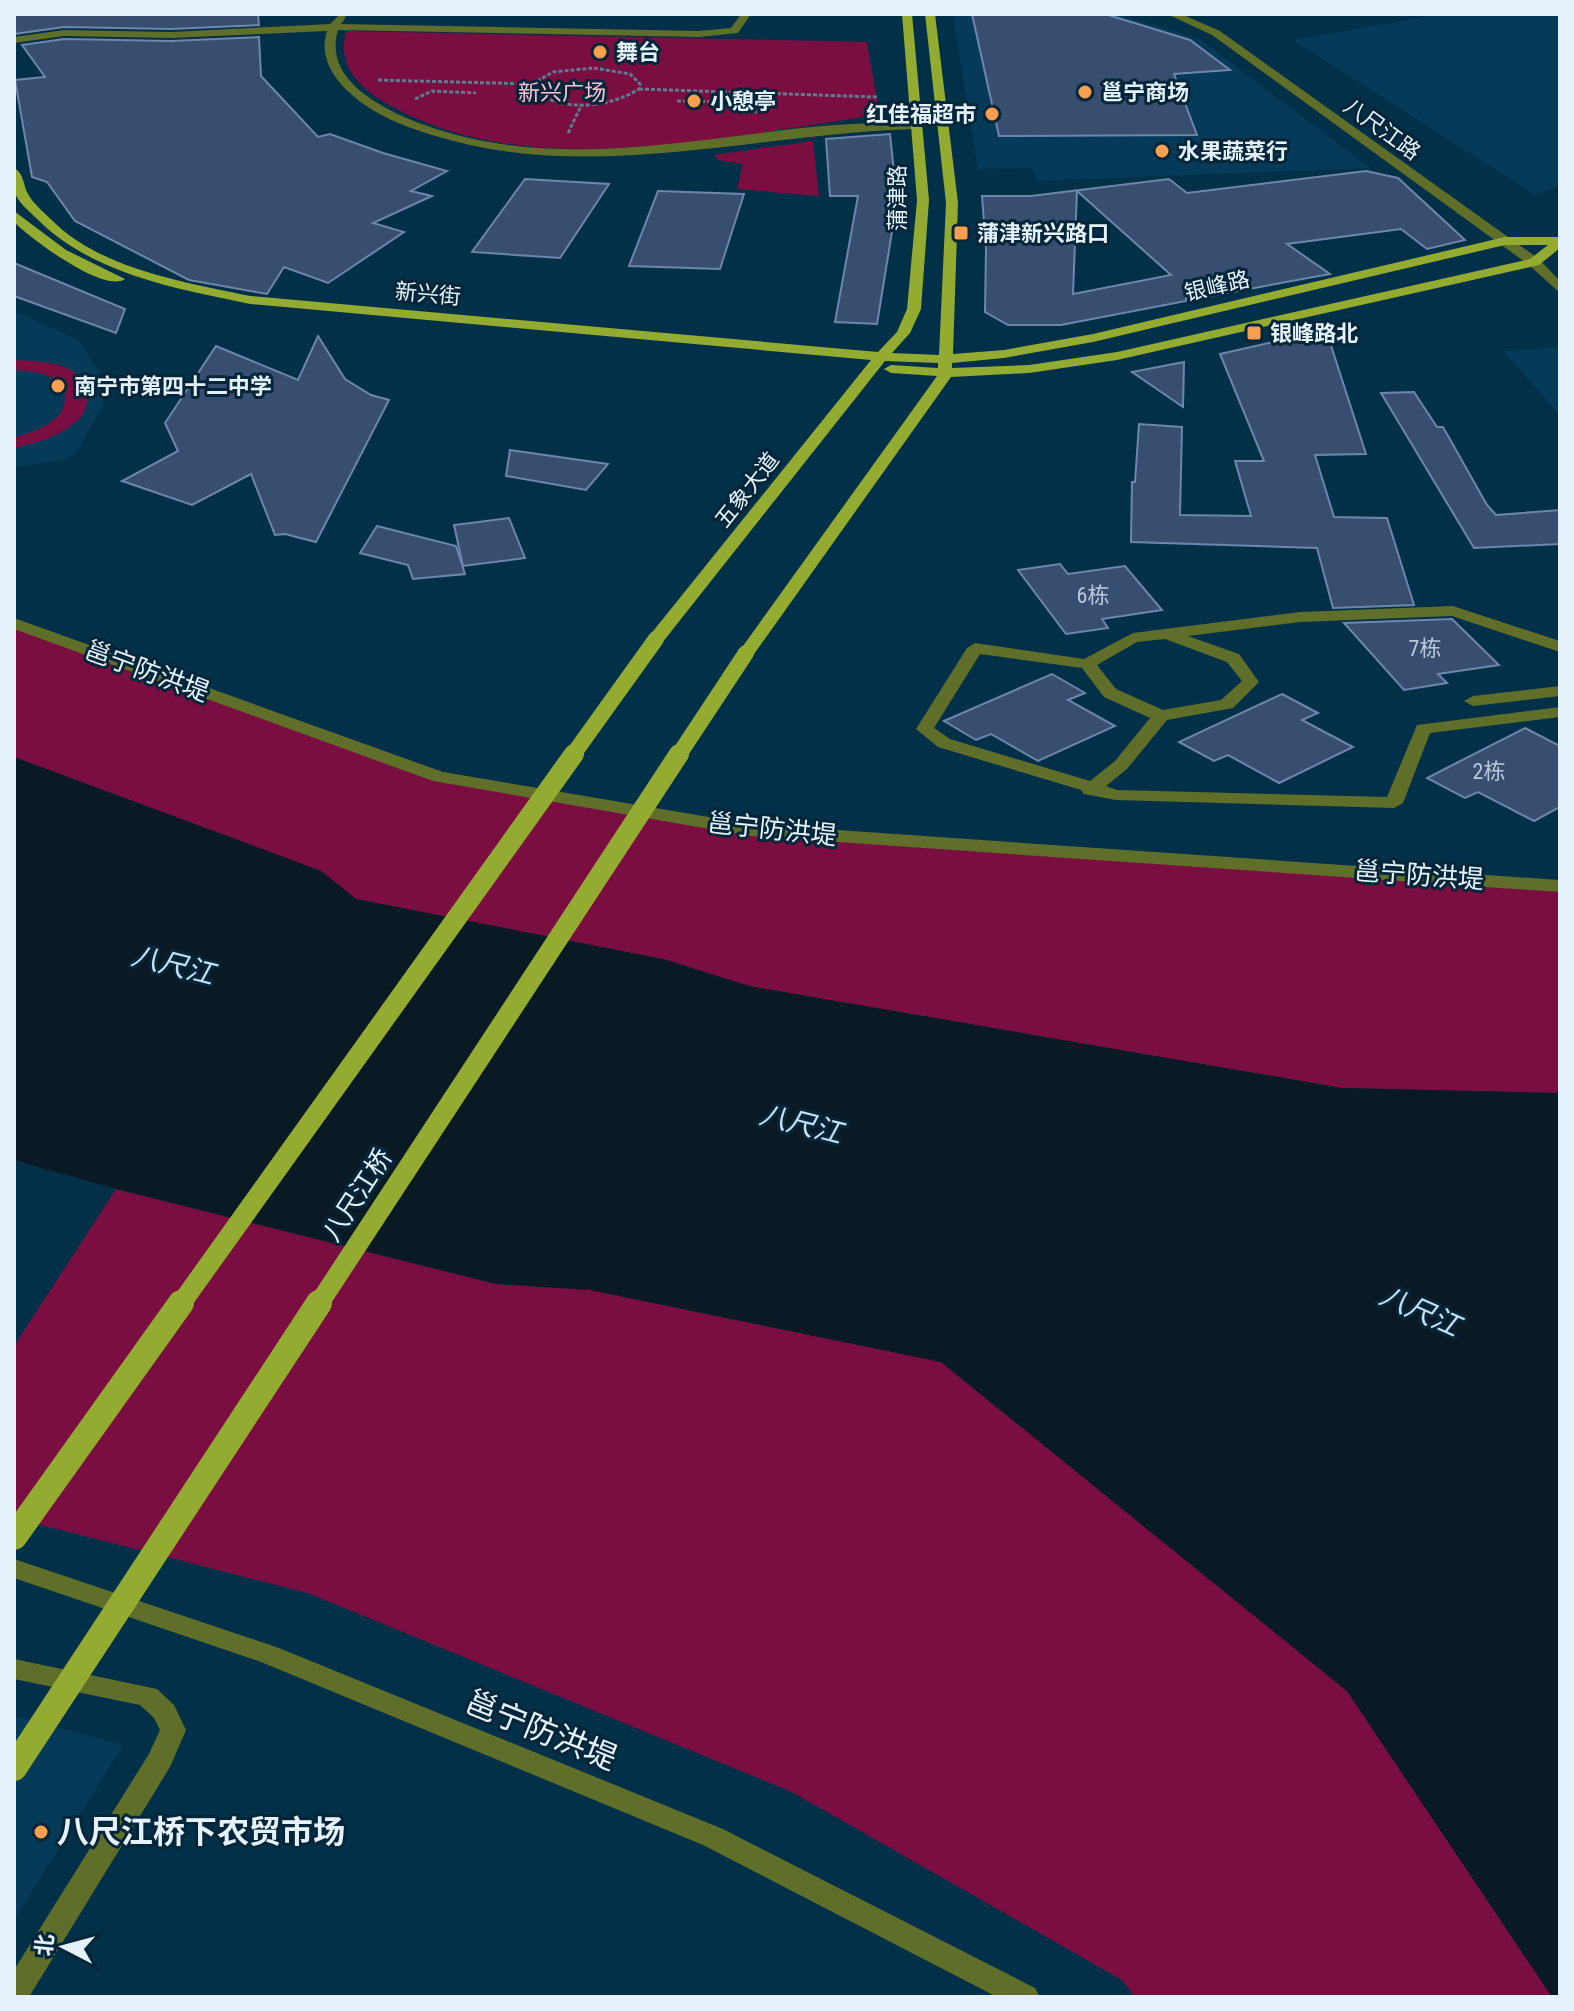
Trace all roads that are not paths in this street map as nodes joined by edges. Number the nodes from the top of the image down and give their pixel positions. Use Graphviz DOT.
graph roads {
  1 [pos="344,14"];
  2 [pos="746,14"];
  3 [pos="907,14"];
  4 [pos="930,14"];
  5 [pos="1172,14"];
  6 [pos="333,27"];
  7 [pos="14,40"];
  8 [pos="916,125"];
  9 [pos="14,172"];
  10 [pos="14,215"];
  11 [pos="1505,241"];
  12 [pos="1560,242"];
  13 [pos="1534,262"];
  14 [pos="1560,289"];
  15 [pos="877,362"];
  16 [pos="945,367"];
  17 [pos="14,623"];
  18 [pos="1170,635"];
  19 [pos="1560,647"];
  20 [pos="1087,664"];
  21 [pos="1560,691"];
  22 [pos="1473,701"];
  23 [pos="1560,712"];
  24 [pos="1161,716"];
  25 [pos="1090,790"];
  26 [pos="1558,885"];
  27 [pos="14,1537"];
  28 [pos="14,1568"];
  29 [pos="14,1669"];
  30 [pos="14,1768"];
  31 [pos="14,1995"];
  32 [pos="1025,1997"];
  1 -- 6 [label="street"];
  2 -- 6 [label="street"];
  3 -- 8 [label="main road, 蒲津路"];
  4 -- 16 [label="main road, 蒲津路"];
  5 -- 11 [label="street, 八尺江路"];
  6 -- 7 [label="street"];
  6 -- 8 [label="street"];
  8 -- 15 [label="main road, 蒲津路"];
  9 -- 15 [label="main road, 新兴街"];
  10 -- 15 [label="main road, 新兴街"];
  11 -- 12 [label="main road, 银峰路"];
  11 -- 13 [label="street, 八尺江路"];
  11 -- 16 [label="main road, 银峰路"];
  12 -- 13 [label="main road, 银峰路"];
  13 -- 14 [label="street, 八尺江路"];
  13 -- 16 [label="main road, 银峰路"];
  15 -- 16 [label="main road"];
  15 -- 27 [label="main road, 五象大道, bridge"];
  16 -- 30 [label="main road, 八尺江桥, bridge"];
  17 -- 26 [label="street, 邕宁防洪堤"];
  18 -- 19 [label="street"];
  18 -- 20 [label="street"];
  18 -- 24 [label="street"];
  20 -- 24 [label="street"];
  20 -- 25 [label="street"];
  21 -- 22 [label="street"];
  23 -- 25 [label="street"];
  24 -- 25 [label="street"];
  28 -- 32 [label="street, 邕宁防洪堤"];
  29 -- 31 [label="street"];
}
